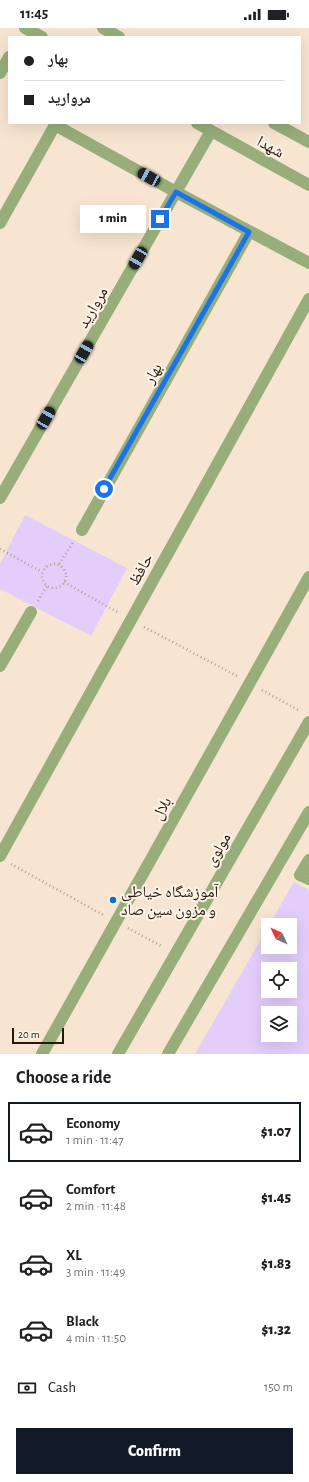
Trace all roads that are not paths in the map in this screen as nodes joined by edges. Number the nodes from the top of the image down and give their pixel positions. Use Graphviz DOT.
graph roads {
  1 [pos="25,28"];
  2 [pos="103,28"];
  3 [pos="40,36"];
  4 [pos="117,36"];
  5 [pos="8,59"];
  6 [pos="0,73"];
  7 [pos="199,124"];
  8 [pos="276,124"];
  9 [pos="211,131"];
  10 [pos="309,142"];
  11 [pos="309,185"];
  12 [pos="176,192"];
  13 [pos="0,223"];
  14 [pos="249,232"];
  15 [pos="309,263"];
  16 [pos="309,299"];
  17 [pos="0,498"];
  18 [pos="82,530"];
  19 [pos="309,577"];
  20 [pos="31,612"];
  21 [pos="0,666"];
  22 [pos="306,717"];
  23 [pos="309,812"];
  24 [pos="3,859"];
  25 [pos="309,860"];
  26 [pos="309,879"];
  27 [pos="42,1054"];
  28 [pos="118,1054"];
  29 [pos="168,1054"];
  1 -- 3 [label="street"];
  2 -- 4 [label="street"];
  5 -- 6 [label="street"];
  7 -- 9 [label="street, شهدا"];
  8 -- 10 [label="street, شهدا"];
  9 -- 11 [label="street, شهدا"];
  9 -- 12 [label="street, مروارید"];
  12 -- 13 [label="street"];
  12 -- 14 [label="street"];
  12 -- 17 [label="street, مروارید"];
  14 -- 15 [label="street"];
  14 -- 18 [label="street, بهار"];
  16 -- 24 [label="street, حافظ"];
  19 -- 27 [label="street, بلال"];
  20 -- 21 [label="street"];
  22 -- 28 [label="street, مولوی"];
  23 -- 29 [label="street"];
  25 -- 26 [label="street"];
}
